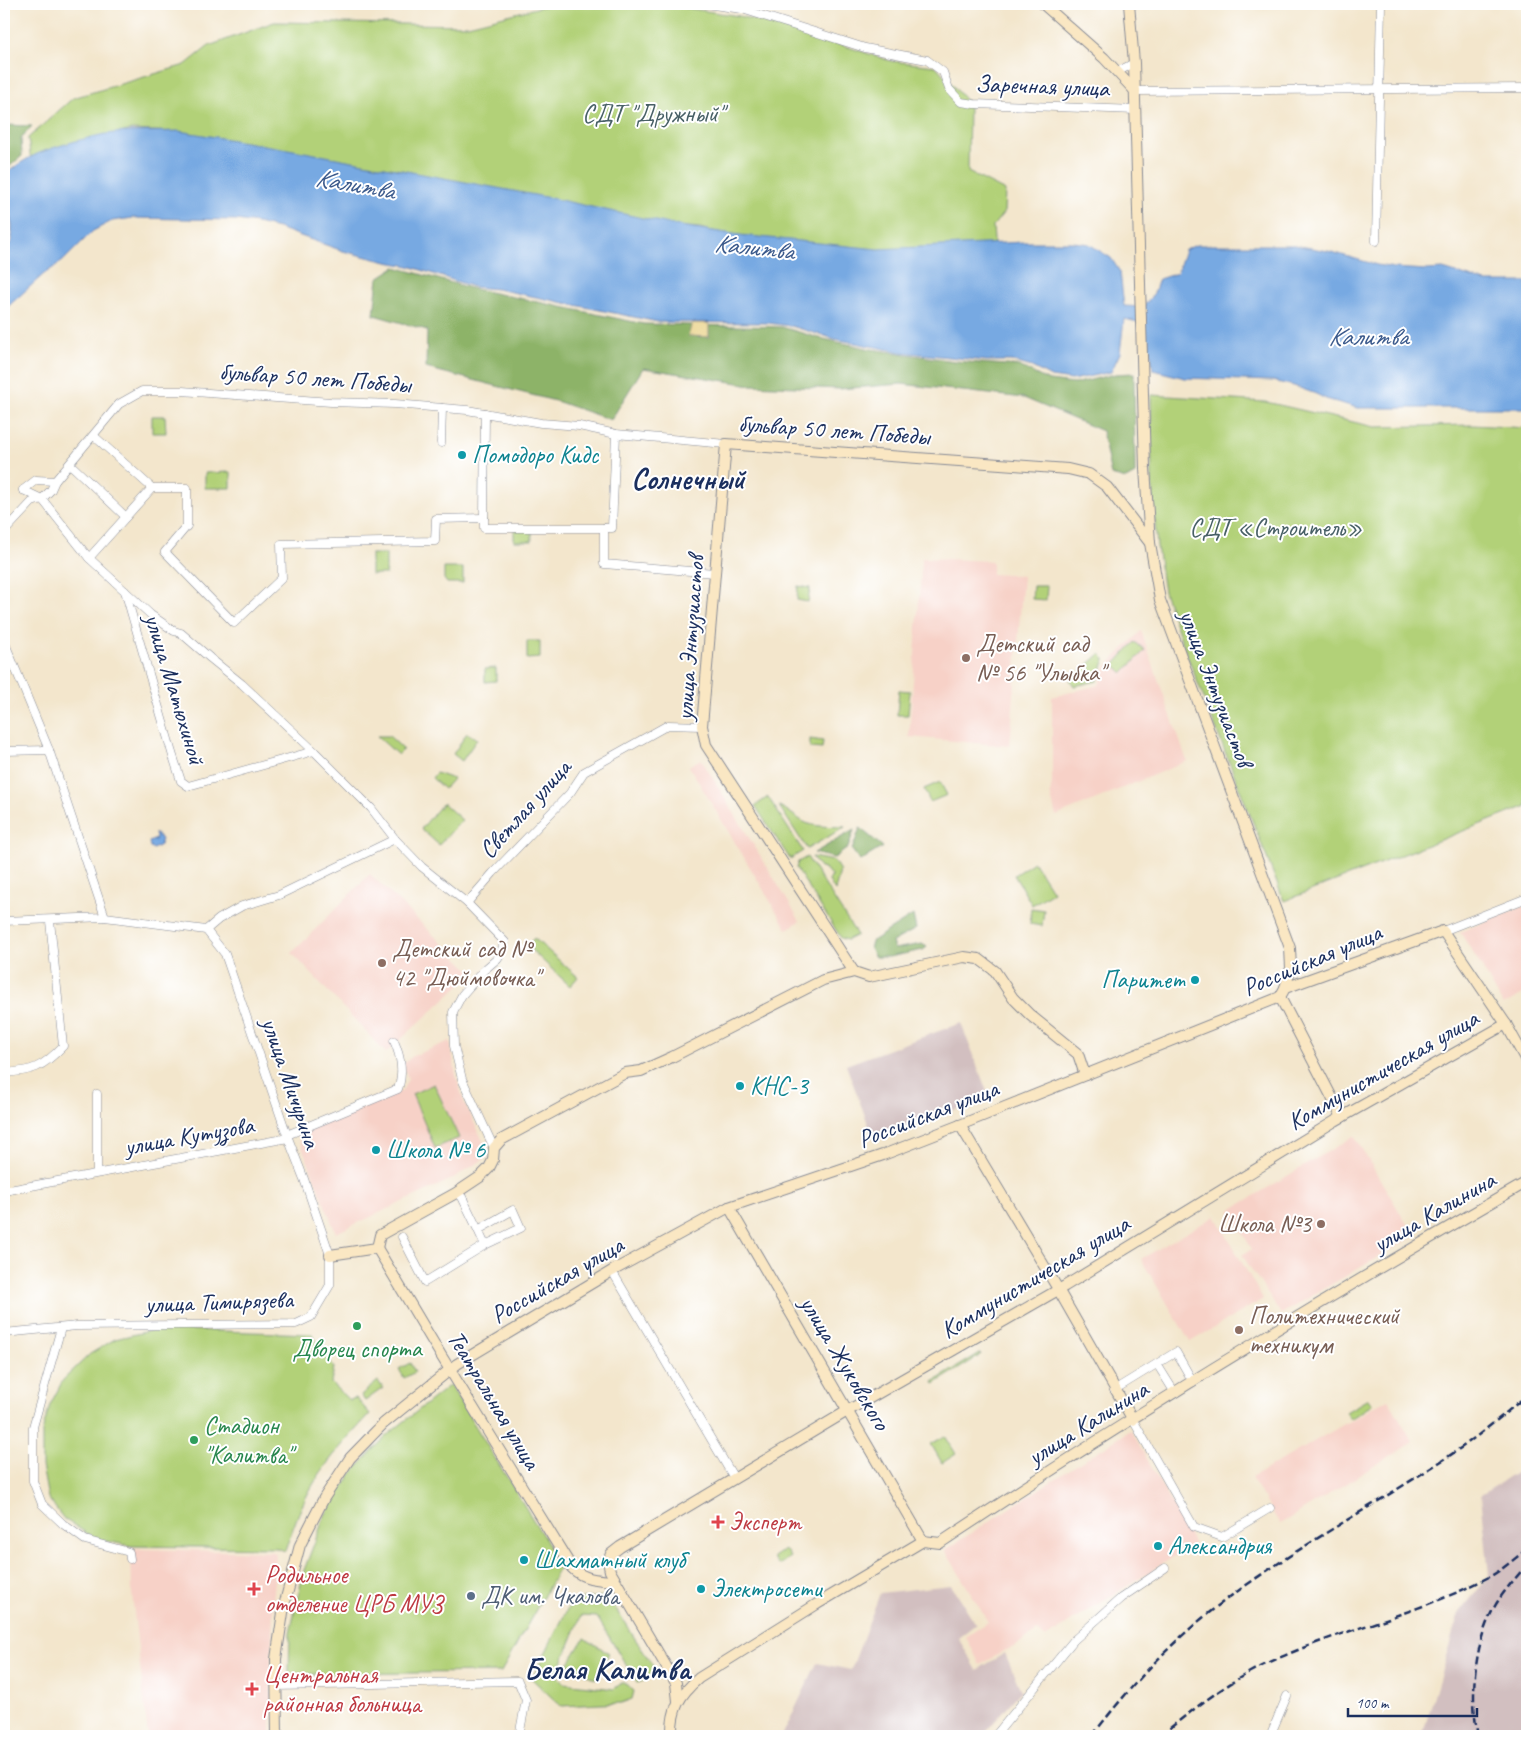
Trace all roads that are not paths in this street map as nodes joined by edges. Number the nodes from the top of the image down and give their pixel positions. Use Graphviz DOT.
graph roads {
  1 [pos="706,4"];
  2 [pos="1043,4"];
  3 [pos="1129,4"];
  4 [pos="1381,4"];
  5 [pos="1134,63"];
  6 [pos="1117,72"];
  7 [pos="1527,88"];
  8 [pos="1379,89"];
  9 [pos="1135,91"];
  10 [pos="1136,110"];
  11 [pos="1376,241"];
  12 [pos="442,408"];
  13 [pos="484,413"];
  14 [pos="616,434"];
  15 [pos="94,436"];
  16 [pos="441,443"];
  17 [pos="726,444"];
  18 [pos="70,464"];
  19 [pos="55,481"];
  20 [pos="152,488"];
  21 [pos="42,499"];
  22 [pos="126,517"];
  23 [pos="484,518"];
  24 [pos="604,528"];
  25 [pos="4,532"];
  26 [pos="1150,543"];
  27 [pos="90,558"];
  28 [pos="715,573"];
  29 [pos="125,591"];
  30 [pos="4,641"];
  31 [pos="702,726"];
  32 [pos="49,750"];
  33 [pos="4,751"];
  34 [pos="314,751"];
  35 [pos="395,839"];
  36 [pos="1527,898"];
  37 [pos="467,903"];
  38 [pos="105,917"];
  39 [pos="50,920"];
  40 [pos="4,922"];
  41 [pos="206,930"];
  42 [pos="1443,931"];
  43 [pos="854,972"];
  44 [pos="1282,993"];
  45 [pos="1506,1024"];
  46 [pos="394,1041"];
  47 [pos="1527,1062"];
  48 [pos="4,1074"];
  49 [pos="1085,1075"];
  50 [pos="96,1094"];
  51 [pos="1342,1117"];
  52 [pos="960,1125"];
  53 [pos="287,1137"];
  54 [pos="494,1148"];
  55 [pos="97,1173"];
  56 [pos="1527,1182"];
  57 [pos="4,1191"];
  58 [pos="456,1193"];
  59 [pos="730,1207"];
  60 [pos="478,1230"];
  61 [pos="402,1237"];
  62 [pos="485,1245"];
  63 [pos="377,1248"];
  64 [pos="330,1255"];
  65 [pos="612,1271"];
  66 [pos="1058,1290"];
  67 [pos="61,1328"];
  68 [pos="4,1333"];
  69 [pos="1157,1364"];
  70 [pos="450,1369"];
  71 [pos="1193,1382"];
  72 [pos="1114,1390"];
  73 [pos="1175,1393"];
  74 [pos="849,1410"];
  75 [pos="1133,1420"];
  76 [pos="734,1478"];
  77 [pos="1270,1508"];
  78 [pos="923,1541"];
  79 [pos="130,1559"];
  80 [pos="1165,1568"];
  81 [pos="616,1581"];
  82 [pos="276,1686"];
  83 [pos="1287,1696"];
  84 [pos="678,1701"];
  85 [pos="276,1736"];
  86 [pos="519,1736"];
  87 [pos="672,1736"];
  88 [pos="995,1736"];
  89 [pos="1270,1736"];
  1 -- 10 [label="street, Заречная улица"];
  2 -- 6 [label="street"];
  3 -- 5 [label="street, улица Энтузиастов"];
  4 -- 8 [label="street"];
  5 -- 6 [label="street"];
  5 -- 9 [label="street, улица Энтузиастов"];
  6 -- 9 [label="street"];
  7 -- 8 [label="street, Заречная улица"];
  8 -- 9 [label="street, Заречная улица"];
  8 -- 11 [label="street"];
  9 -- 10 [label="street, улица Энтузиастов"];
  10 -- 26 [label="street, улица Энтузиастов"];
  12 -- 13 [label="street, бульвар 50 лет Победы"];
  12 -- 15 [label="street, бульвар 50 лет Победы"];
  12 -- 16 [label="street"];
  13 -- 14 [label="street, бульвар 50 лет Победы"];
  13 -- 23 [label="street"];
  14 -- 17 [label="street, бульвар 50 лет Победы"];
  14 -- 24 [label="street"];
  15 -- 18 [label="street"];
  15 -- 20 [label="street"];
  17 -- 26 [label="street, бульвар 50 лет Победы"];
  17 -- 28 [label="street, улица Энтузиастов"];
  18 -- 19 [label="street"];
  18 -- 22 [label="street"];
  19 -- 21 [label="street"];
  19 -- 21 [label="street"];
  20 -- 22 [label="street"];
  20 -- 23 [label="street"];
  21 -- 25 [label="street"];
  21 -- 27 [label="street"];
  22 -- 27 [label="street"];
  23 -- 24 [label="street"];
  24 -- 28 [label="street"];
  26 -- 44 [label="street, улица Энтузиастов"];
  27 -- 29 [label="street"];
  28 -- 31 [label="street, улица Энтузиастов"];
  29 -- 34 [label="street"];
  29 -- 34 [label="street, улица Матюхиной"];
  30 -- 32 [label="street"];
  31 -- 37 [label="street, Светлая улица"];
  31 -- 43 [label="street, улица Энтузиастов"];
  32 -- 33 [label="street"];
  32 -- 38 [label="street"];
  34 -- 35 [label="street"];
  35 -- 37 [label="street"];
  35 -- 41 [label="street"];
  36 -- 42 [label="street, Российская улица"];
  37 -- 54 [label="street"];
  38 -- 39 [label="street"];
  38 -- 41 [label="street"];
  39 -- 40 [label="street"];
  39 -- 48 [label="street"];
  41 -- 53 [label="street, улица Мичурина"];
  42 -- 44 [label="street, Российская улица"];
  42 -- 45 [label="street"];
  43 -- 49 [label="street"];
  43 -- 54 [label="street"];
  44 -- 49 [label="street, Российская улица"];
  44 -- 51 [label="street"];
  45 -- 47 [label="street"];
  45 -- 51 [label="street, Коммунистическая улица"];
  46 -- 53 [label="street, улица Кутузова"];
  49 -- 52 [label="street, Российская улица"];
  50 -- 55 [label="street, улица Кутузова"];
  51 -- 66 [label="street, Коммунистическая улица"];
  52 -- 59 [label="street, Российская улица"];
  52 -- 66 [label="street"];
  53 -- 55 [label="street, улица Кутузова"];
  53 -- 64 [label="street, улица Мичурина"];
  54 -- 58 [label="street"];
  55 -- 57 [label="street, улица Кутузова"];
  56 -- 71 [label="street, улица Калинина"];
  58 -- 60 [label="street"];
  58 -- 63 [label="street"];
  59 -- 65 [label="street, Российская улица"];
  59 -- 74 [label="street, улица Жуковского"];
  60 -- 62 [label="street"];
  60 -- 62 [label="street"];
  61 -- 62 [label="street"];
  63 -- 64 [label="street"];
  63 -- 70 [label="street, Театральная улица"];
  64 -- 67 [label="street, улица Тимирязева"];
  65 -- 70 [label="street, Российская улица"];
  65 -- 76 [label="street"];
  66 -- 72 [label="street"];
  66 -- 74 [label="street, Коммунистическая улица"];
  67 -- 68 [label="street, улица Тимирязева"];
  67 -- 79 [label="street"];
  69 -- 71 [label="street"];
  69 -- 72 [label="street"];
  69 -- 73 [label="street"];
  70 -- 81 [label="street, Театральная улица"];
  70 -- 82 [label="street, Российская улица"];
  71 -- 73 [label="street, улица Калинина"];
  72 -- 75 [label="street"];
  73 -- 75 [label="street, улица Калинина"];
  74 -- 76 [label="street, Коммунистическая улица"];
  74 -- 78 [label="street, улица Жуковского"];
  75 -- 77 [label="street"];
  75 -- 78 [label="street, улица Калинина"];
  76 -- 81 [label="street, Коммунистическая улица"];
  78 -- 84 [label="street, улица Калинина"];
  80 -- 88 [label="street"];
  81 -- 84 [label="street, Коммунистическая улица"];
  82 -- 85 [label="street, Российская улица"];
  82 -- 86 [label="street"];
  83 -- 89 [label="street"];
  84 -- 87 [label="street"];
}
